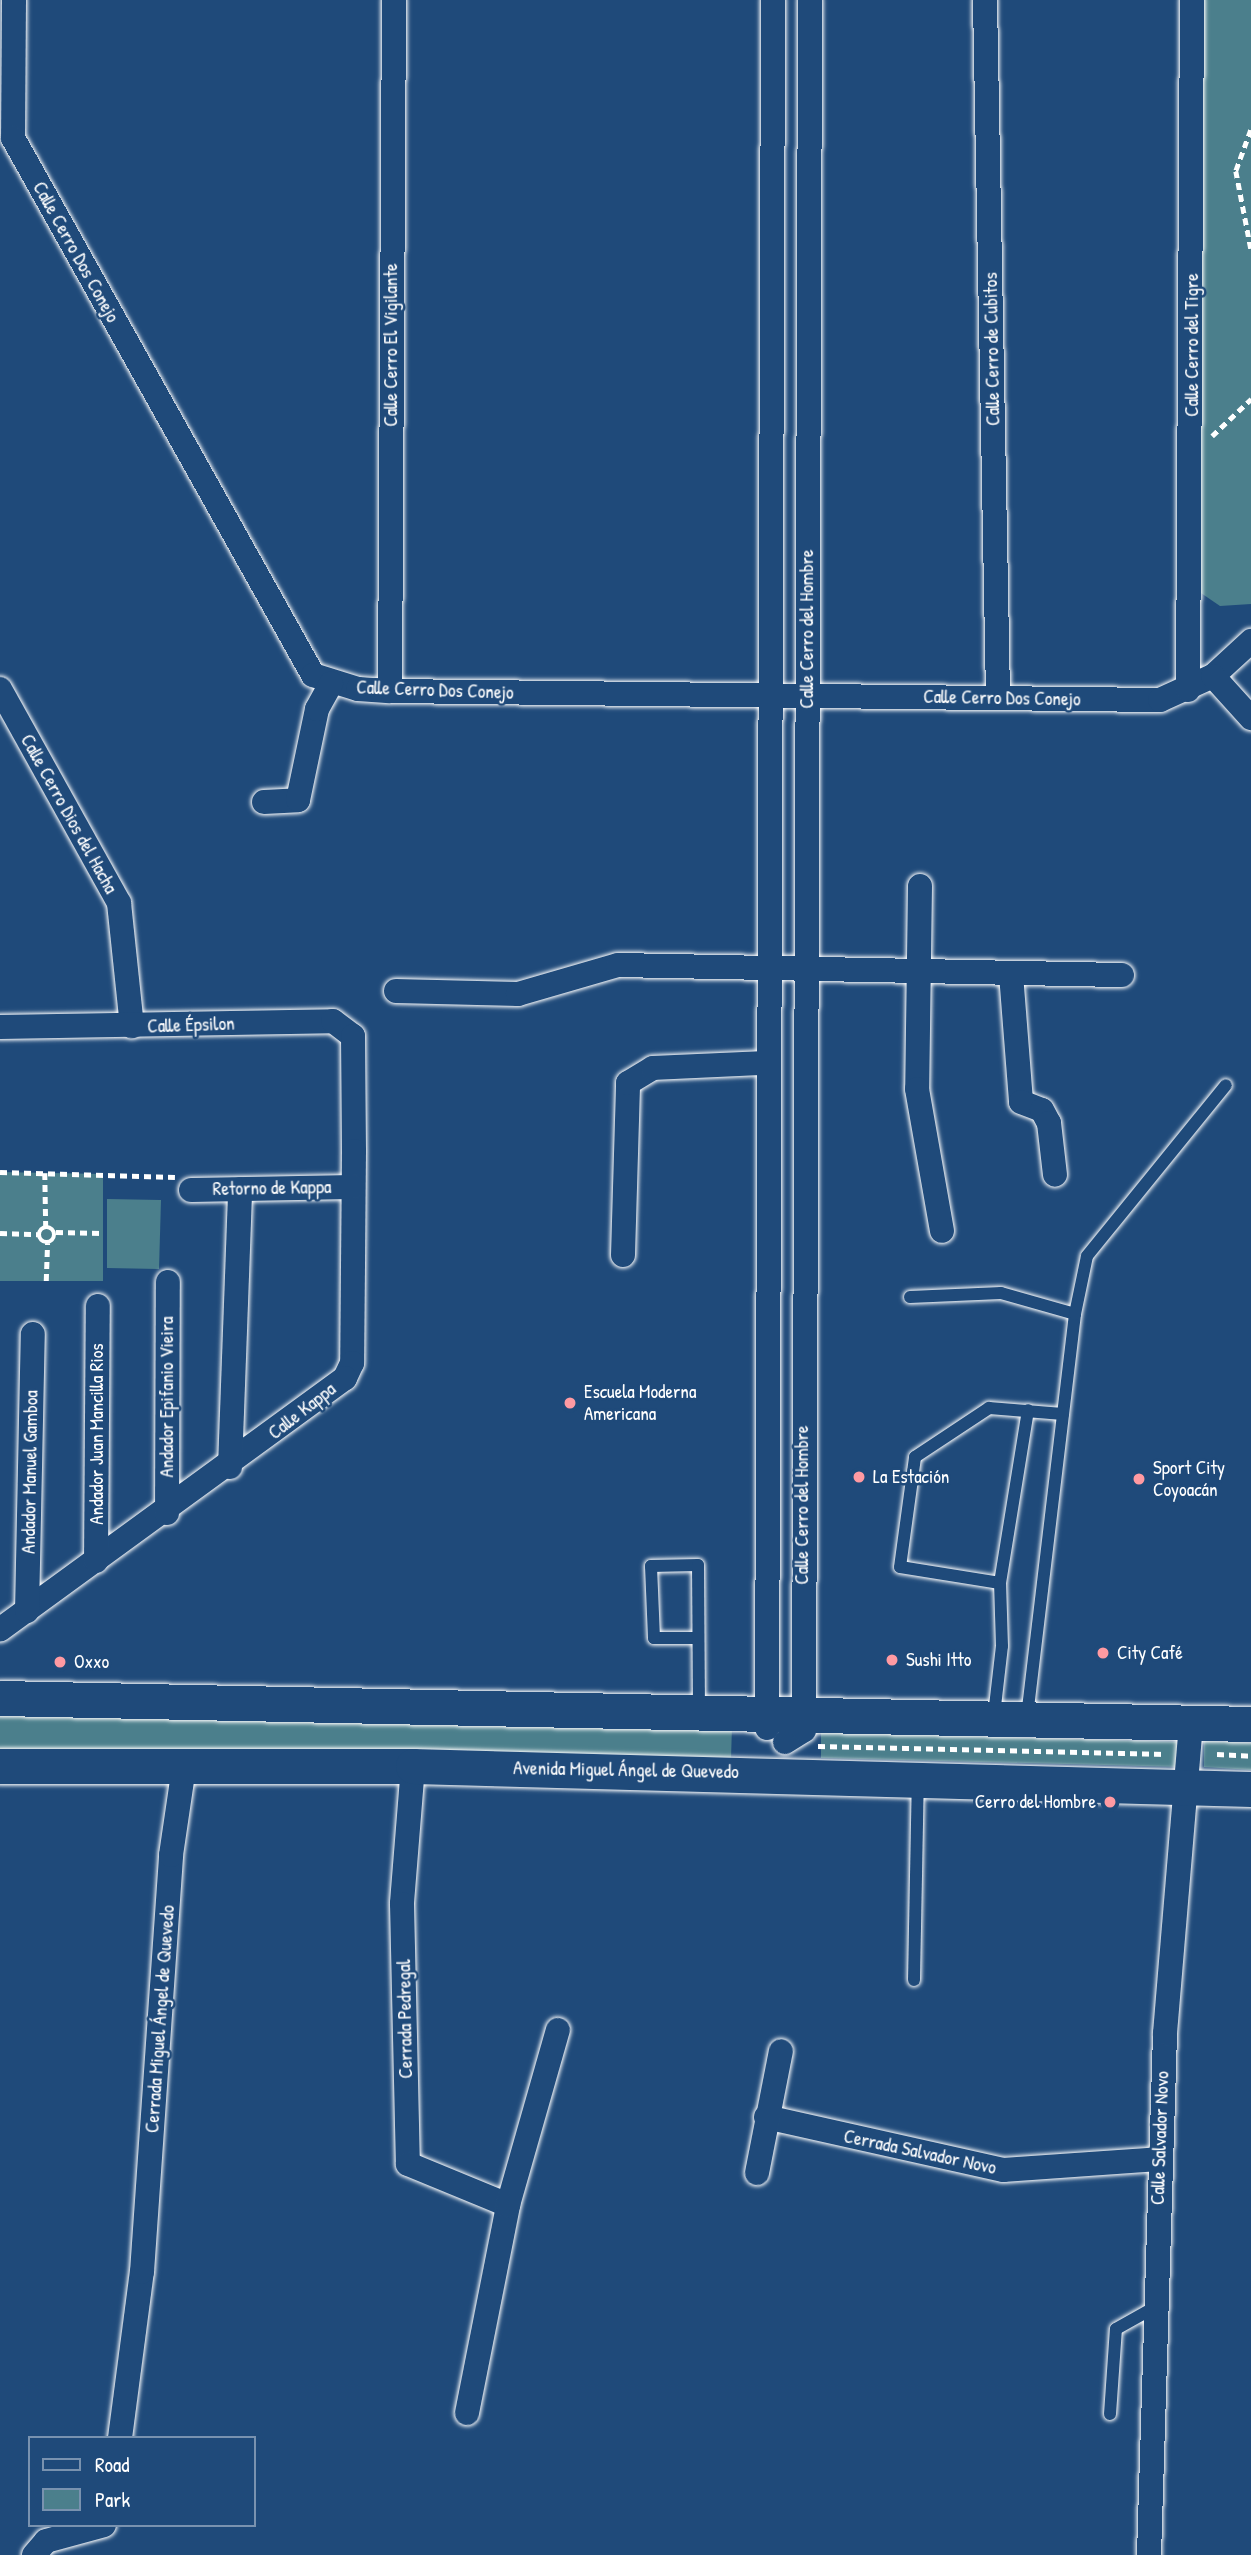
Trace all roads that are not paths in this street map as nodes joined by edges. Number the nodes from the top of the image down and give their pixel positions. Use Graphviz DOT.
graph roads {
  1 [pos="14,0"];
  2 [pos="394,0"];
  3 [pos="773,0"];
  4 [pos="810,0"];
  5 [pos="985,0"];
  6 [pos="1192,0"];
  7 [pos="1251,641"];
  8 [pos="1213,676"];
  9 [pos="331,684"];
  10 [pos="0,689"];
  11 [pos="1188,690"];
  12 [pos="390,691"];
  13 [pos="769,696"];
  14 [pos="807,696"];
  15 [pos="998,697"];
  16 [pos="1251,718"];
  17 [pos="264,803"];
  18 [pos="920,886"];
  19 [pos="768,972"];
  20 [pos="806,973"];
  21 [pos="1011,974"];
  22 [pos="920,975"];
  23 [pos="1122,975"];
  24 [pos="396,991"];
  25 [pos="132,1026"];
  26 [pos="0,1027"];
  27 [pos="354,1060"];
  28 [pos="765,1063"];
  29 [pos="1226,1085"];
  30 [pos="1055,1175"];
  31 [pos="190,1184"];
  32 [pos="354,1187"];
  33 [pos="240,1189"];
  34 [pos="942,1231"];
  35 [pos="623,1255"];
  36 [pos="766,1258"];
  37 [pos="804,1259"];
  38 [pos="168,1282"];
  39 [pos="910,1297"];
  40 [pos="98,1307"];
  41 [pos="1075,1314"];
  42 [pos="33,1334"];
  43 [pos="1028,1410"];
  44 [pos="1063,1414"];
  45 [pos="230,1467"];
  46 [pos="167,1513"];
  47 [pos="96,1561"];
  48 [pos="1000,1583"];
  49 [pos="27,1611"];
  50 [pos="0,1630"];
  51 [pos="698,1638"];
  52 [pos="0,1698"];
  53 [pos="699,1713"];
  54 [pos="1010,1718"];
  55 [pos="1251,1724"];
  56 [pos="785,1738"];
  57 [pos="1190,1754"];
  58 [pos="0,1766"];
  59 [pos="413,1766"];
  60 [pos="184,1767"];
  61 [pos="918,1775"];
  62 [pos="1251,1789"];
  63 [pos="914,1980"];
  64 [pos="558,2030"];
  65 [pos="781,2050"];
  66 [pos="766,2117"];
  67 [pos="1159,2159"];
  68 [pos="757,2173"];
  69 [pos="509,2205"];
  70 [pos="1154,2307"];
  71 [pos="467,2413"];
  72 [pos="1110,2414"];
  73 [pos="120,2436"];
  74 [pos="97,2527"];
  75 [pos="34,2555"];
  76 [pos="1149,2555"];
  1 -- 9 [label="street, Calle Cerro Dos Conejo"];
  2 -- 12 [label="street, Calle Cerro El Vigilante"];
  3 -- 13 [label="street, Calle Cerro del Hombre"];
  4 -- 14 [label="street, Calle Cerro del Hombre"];
  5 -- 15 [label="street, Calle Cerro de Cubitos"];
  6 -- 11 [label="street, Calle Cerro del Tigre"];
  7 -- 8 [label="street, Calle Cerro Dos Conejo"];
  8 -- 11 [label="street, Calle Cerro Dos Conejo"];
  8 -- 16 [label="street"];
  9 -- 12 [label="street, Calle Cerro Dos Conejo"];
  9 -- 17 [label="street"];
  10 -- 25 [label="street, Calle Cerro Dios del Hacha"];
  11 -- 15 [label="street, Calle Cerro Dos Conejo"];
  12 -- 13 [label="street, Calle Cerro Dos Conejo"];
  13 -- 14 [label="street, Calle Cerro Dos Conejo"];
  13 -- 19 [label="street, Calle Cerro del Hombre"];
  14 -- 15 [label="street, Calle Cerro Dos Conejo"];
  14 -- 20 [label="street, Calle Cerro del Hombre"];
  18 -- 22 [label="street"];
  19 -- 20 [label="street"];
  19 -- 24 [label="street"];
  19 -- 28 [label="street, Calle Cerro del Hombre"];
  20 -- 22 [label="street"];
  20 -- 37 [label="street, Calle Cerro del Hombre"];
  21 -- 22 [label="street"];
  21 -- 23 [label="street"];
  21 -- 30 [label="street"];
  22 -- 34 [label="street"];
  25 -- 26 [label="street, Calle Épsilon"];
  25 -- 27 [label="street, Calle Épsilon"];
  27 -- 32 [label="street, Calle Kappa"];
  28 -- 35 [label="street"];
  28 -- 36 [label="street, Calle Cerro del Hombre"];
  29 -- 41 [label="lane"];
  31 -- 33 [label="street, Retorno de Kappa"];
  32 -- 33 [label="street, Retorno de Kappa"];
  32 -- 45 [label="street, Calle Kappa"];
  33 -- 45 [label="street"];
  36 -- 37 [label="street"];
  36 -- 56 [label="street, Calle Cerro del Hombre"];
  37 -- 56 [label="street, Calle Cerro del Hombre"];
  38 -- 46 [label="street, Andador Epifanio Vieira"];
  39 -- 41 [label="lane"];
  40 -- 47 [label="street, Andador Juan Mancilla Rios"];
  41 -- 44 [label="lane"];
  42 -- 49 [label="street, Andador Manuel Gamboa"];
  43 -- 44 [label="lane"];
  43 -- 48 [label="lane"];
  43 -- 48 [label="lane"];
  44 -- 54 [label="lane"];
  45 -- 46 [label="street, Calle Kappa"];
  46 -- 47 [label="street, Calle Kappa"];
  47 -- 49 [label="street, Calle Kappa"];
  48 -- 54 [label="lane"];
  49 -- 50 [label="street, Calle Kappa"];
  51 -- 51 [label="lane"];
  51 -- 53 [label="lane"];
  52 -- 53 [label="main road, Avenida Miguel Ángel de Quevedo"];
  53 -- 56 [label="main road, Avenida Miguel Ángel de Quevedo"];
  54 -- 56 [label="main road, Avenida Miguel Ángel de Quevedo"];
  54 -- 57 [label="main road, Avenida Miguel Ángel de Quevedo"];
  55 -- 57 [label="main road, Avenida Miguel Ángel de Quevedo"];
  56 -- 59 [label="main road, Avenida Miguel Ángel de Quevedo"];
  56 -- 61 [label="main road, Avenida Miguel Ángel de Quevedo"];
  57 -- 61 [label="main road, Avenida Miguel Ángel de Quevedo"];
  57 -- 62 [label="main road, Avenida Miguel Ángel de Quevedo"];
  57 -- 67 [label="street, Calle Salvador Novo"];
  58 -- 60 [label="main road, Avenida Miguel Ángel de Quevedo"];
  59 -- 60 [label="main road, Avenida Miguel Ángel de Quevedo"];
  59 -- 69 [label="street, Cerrada Pedregal"];
  60 -- 73 [label="street, Cerrada Miguel Ángel de Quevedo"];
  61 -- 63 [label="lane"];
  64 -- 69 [label="street"];
  65 -- 66 [label="street"];
  66 -- 67 [label="street, Cerrada Salvador Novo"];
  66 -- 68 [label="street"];
  67 -- 70 [label="street, Calle Salvador Novo"];
  69 -- 71 [label="street"];
  70 -- 72 [label="lane"];
  70 -- 76 [label="street, Calle Salvador Novo"];
  74 -- 75 [label="street"];
}
